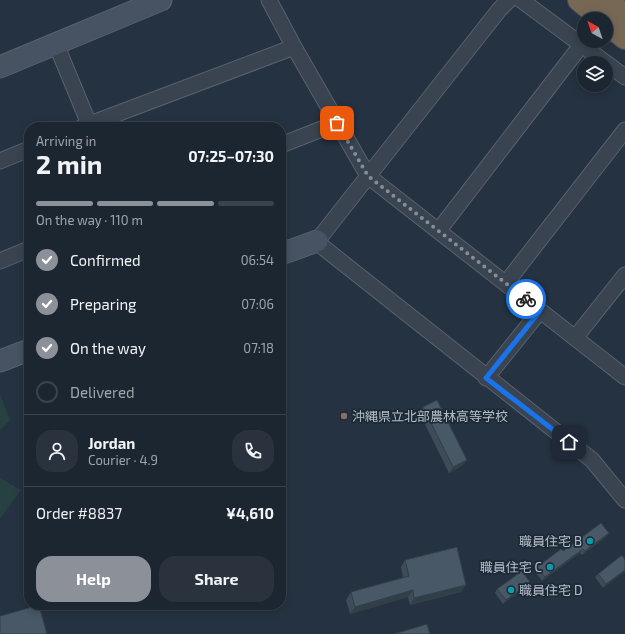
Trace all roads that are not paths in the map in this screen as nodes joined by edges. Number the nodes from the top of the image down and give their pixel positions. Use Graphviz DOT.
graph roads {
  1 [pos="161,0"];
  2 [pos="269,0"];
  3 [pos="509,0"];
  4 [pos="522,0"];
  5 [pos="579,0"];
  6 [pos="607,0"];
  7 [pos="594,12"];
  8 [pos="625,16"];
  9 [pos="613,28"];
  10 [pos="625,38"];
  11 [pos="577,40"];
  12 [pos="56,44"];
  13 [pos="294,47"];
  14 [pos="579,48"];
  15 [pos="587,48"];
  16 [pos="0,67"];
  17 [pos="625,77"];
  18 [pos="85,122"];
  19 [pos="97,122"];
  20 [pos="337,123"];
  21 [pos="625,130"];
  22 [pos="286,143"];
  23 [pos="24,151"];
  24 [pos="0,161"];
  25 [pos="368,176"];
  26 [pos="439,230"];
  27 [pos="317,241"];
  28 [pos="24,251"];
  29 [pos="286,252"];
  30 [pos="0,261"];
  31 [pos="625,275"];
  32 [pos="506,283"];
  33 [pos="540,311"];
  34 [pos="575,338"];
  35 [pos="24,352"];
  36 [pos="0,361"];
  37 [pos="625,377"];
  38 [pos="486,378"];
  39 [pos="625,500"];
  1 -- 12 [label="street"];
  2 -- 13 [label="street"];
  3 -- 25 [label="street"];
  4 -- 11 [label="street"];
  5 -- 7 [label="highway"];
  6 -- 8 [label="highway"];
  9 -- 10 [label="highway"];
  12 -- 16 [label="street"];
  12 -- 18 [label="street"];
  13 -- 19 [label="street"];
  13 -- 20 [label="street"];
  14 -- 26 [label="street"];
  15 -- 17 [label="street"];
  20 -- 22 [label="street"];
  20 -- 25 [label="street"];
  21 -- 32 [label="street"];
  23 -- 24 [label="street"];
  25 -- 26 [label="street"];
  25 -- 27 [label="street"];
  26 -- 32 [label="street"];
  27 -- 29 [label="street"];
  27 -- 38 [label="street"];
  28 -- 30 [label="street"];
  31 -- 34 [label="street"];
  32 -- 33 [label="street"];
  33 -- 34 [label="street"];
  33 -- 38 [label="street"];
  34 -- 37 [label="street"];
  35 -- 36 [label="street"];
  38 -- 39 [label="street"];
}
